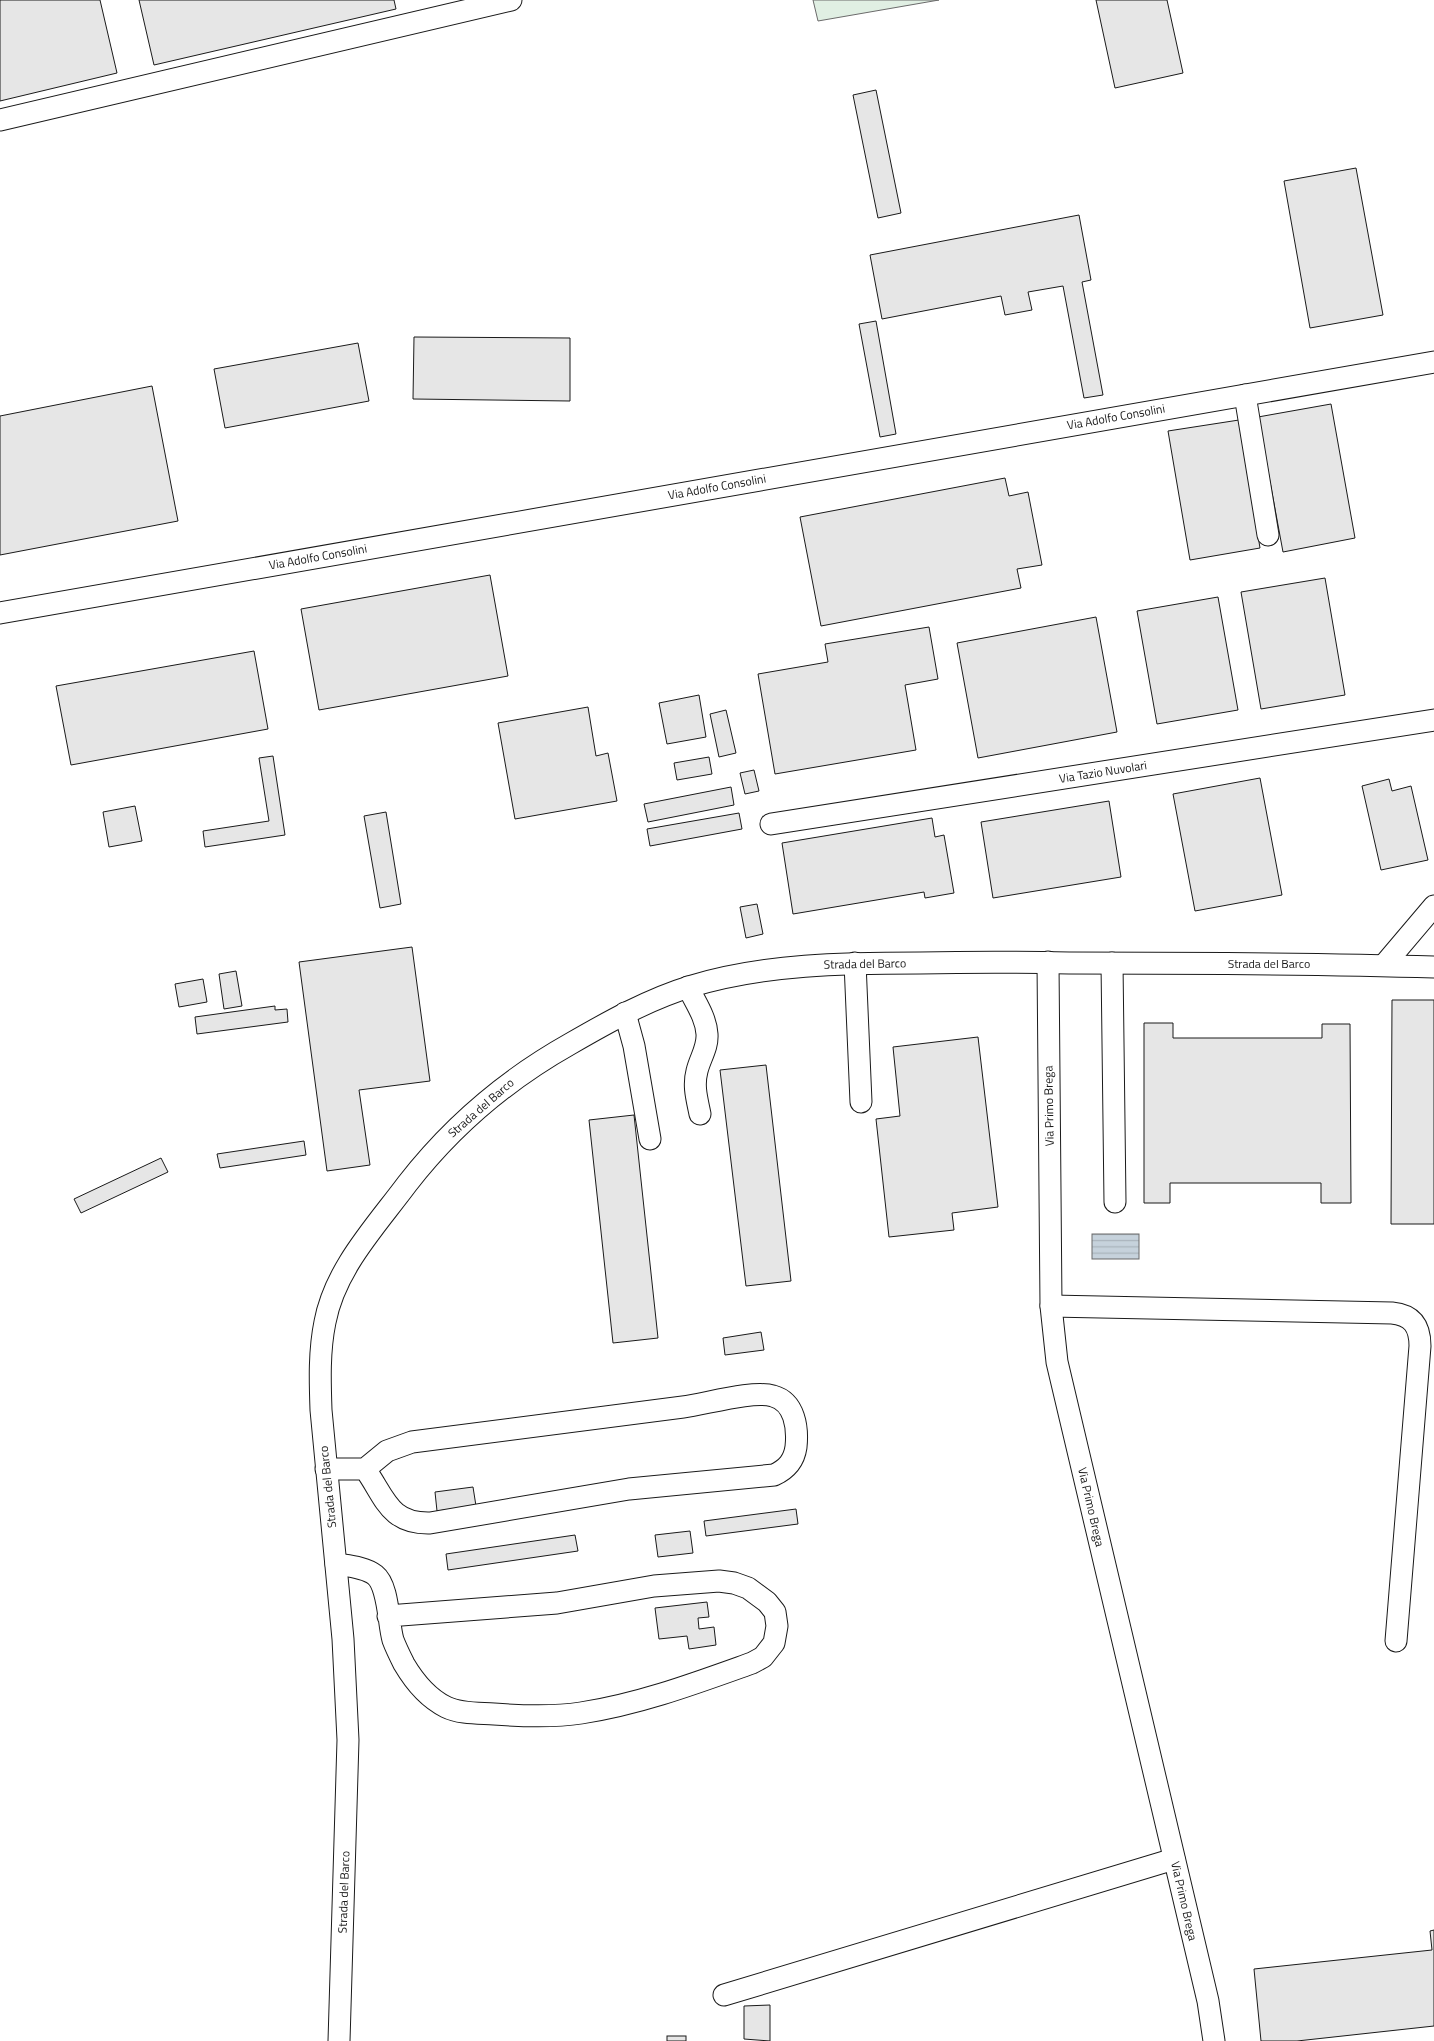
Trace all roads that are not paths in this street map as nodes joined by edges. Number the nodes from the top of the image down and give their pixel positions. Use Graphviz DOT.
graph roads {
  1 [pos="511,0"];
  2 [pos="0,120"];
  3 [pos="1434,362"];
  4 [pos="1245,395"];
  5 [pos="1268,535"];
  6 [pos="0,613"];
  7 [pos="1434,720"];
  8 [pos="772,824"];
  9 [pos="1434,906"];
  10 [pos="1048,962"];
  11 [pos="855,963"];
  12 [pos="1112,963"];
  13 [pos="1384,965"];
  14 [pos="1434,967"];
  15 [pos="688,987"];
  16 [pos="625,1013"];
  17 [pos="861,1102"];
  18 [pos="700,1114"];
  19 [pos="650,1139"];
  20 [pos="1115,1202"];
  21 [pos="1051,1306"];
  22 [pos="365,1468"];
  23 [pos="326,1469"];
  24 [pos="336,1564"];
  25 [pos="388,1616"];
  26 [pos="1396,1641"];
  27 [pos="1174,1859"];
  28 [pos="724,1995"];
  29 [pos="340,2041"];
  30 [pos="1214,2041"];
  1 -- 2 [label="street"];
  3 -- 4 [label="street, Via Adolfo Consolini"];
  4 -- 5 [label="street"];
  4 -- 6 [label="street, Via Adolfo Consolini"];
  7 -- 8 [label="street, Via Tazio Nuvolari"];
  9 -- 13 [label="street"];
  10 -- 11 [label="street, Strada del Barco"];
  10 -- 12 [label="street, Strada del Barco"];
  10 -- 21 [label="street, Via Primo Brega"];
  11 -- 15 [label="street, Strada del Barco"];
  11 -- 17 [label="street"];
  12 -- 13 [label="street, Strada del Barco"];
  12 -- 20 [label="street"];
  13 -- 14 [label="street, Strada del Barco"];
  15 -- 16 [label="street, Strada del Barco"];
  15 -- 18 [label="street"];
  16 -- 19 [label="street"];
  16 -- 23 [label="street, Strada del Barco"];
  21 -- 26 [label="street"];
  21 -- 27 [label="street, Via Primo Brega"];
  22 -- 22 [label="street"];
  22 -- 23 [label="street"];
  23 -- 24 [label="street, Strada del Barco"];
  24 -- 25 [label="street"];
  24 -- 29 [label="street, Strada del Barco"];
  25 -- 25 [label="street"];
  27 -- 28 [label="street"];
  27 -- 30 [label="street, Via Primo Brega"];
}
